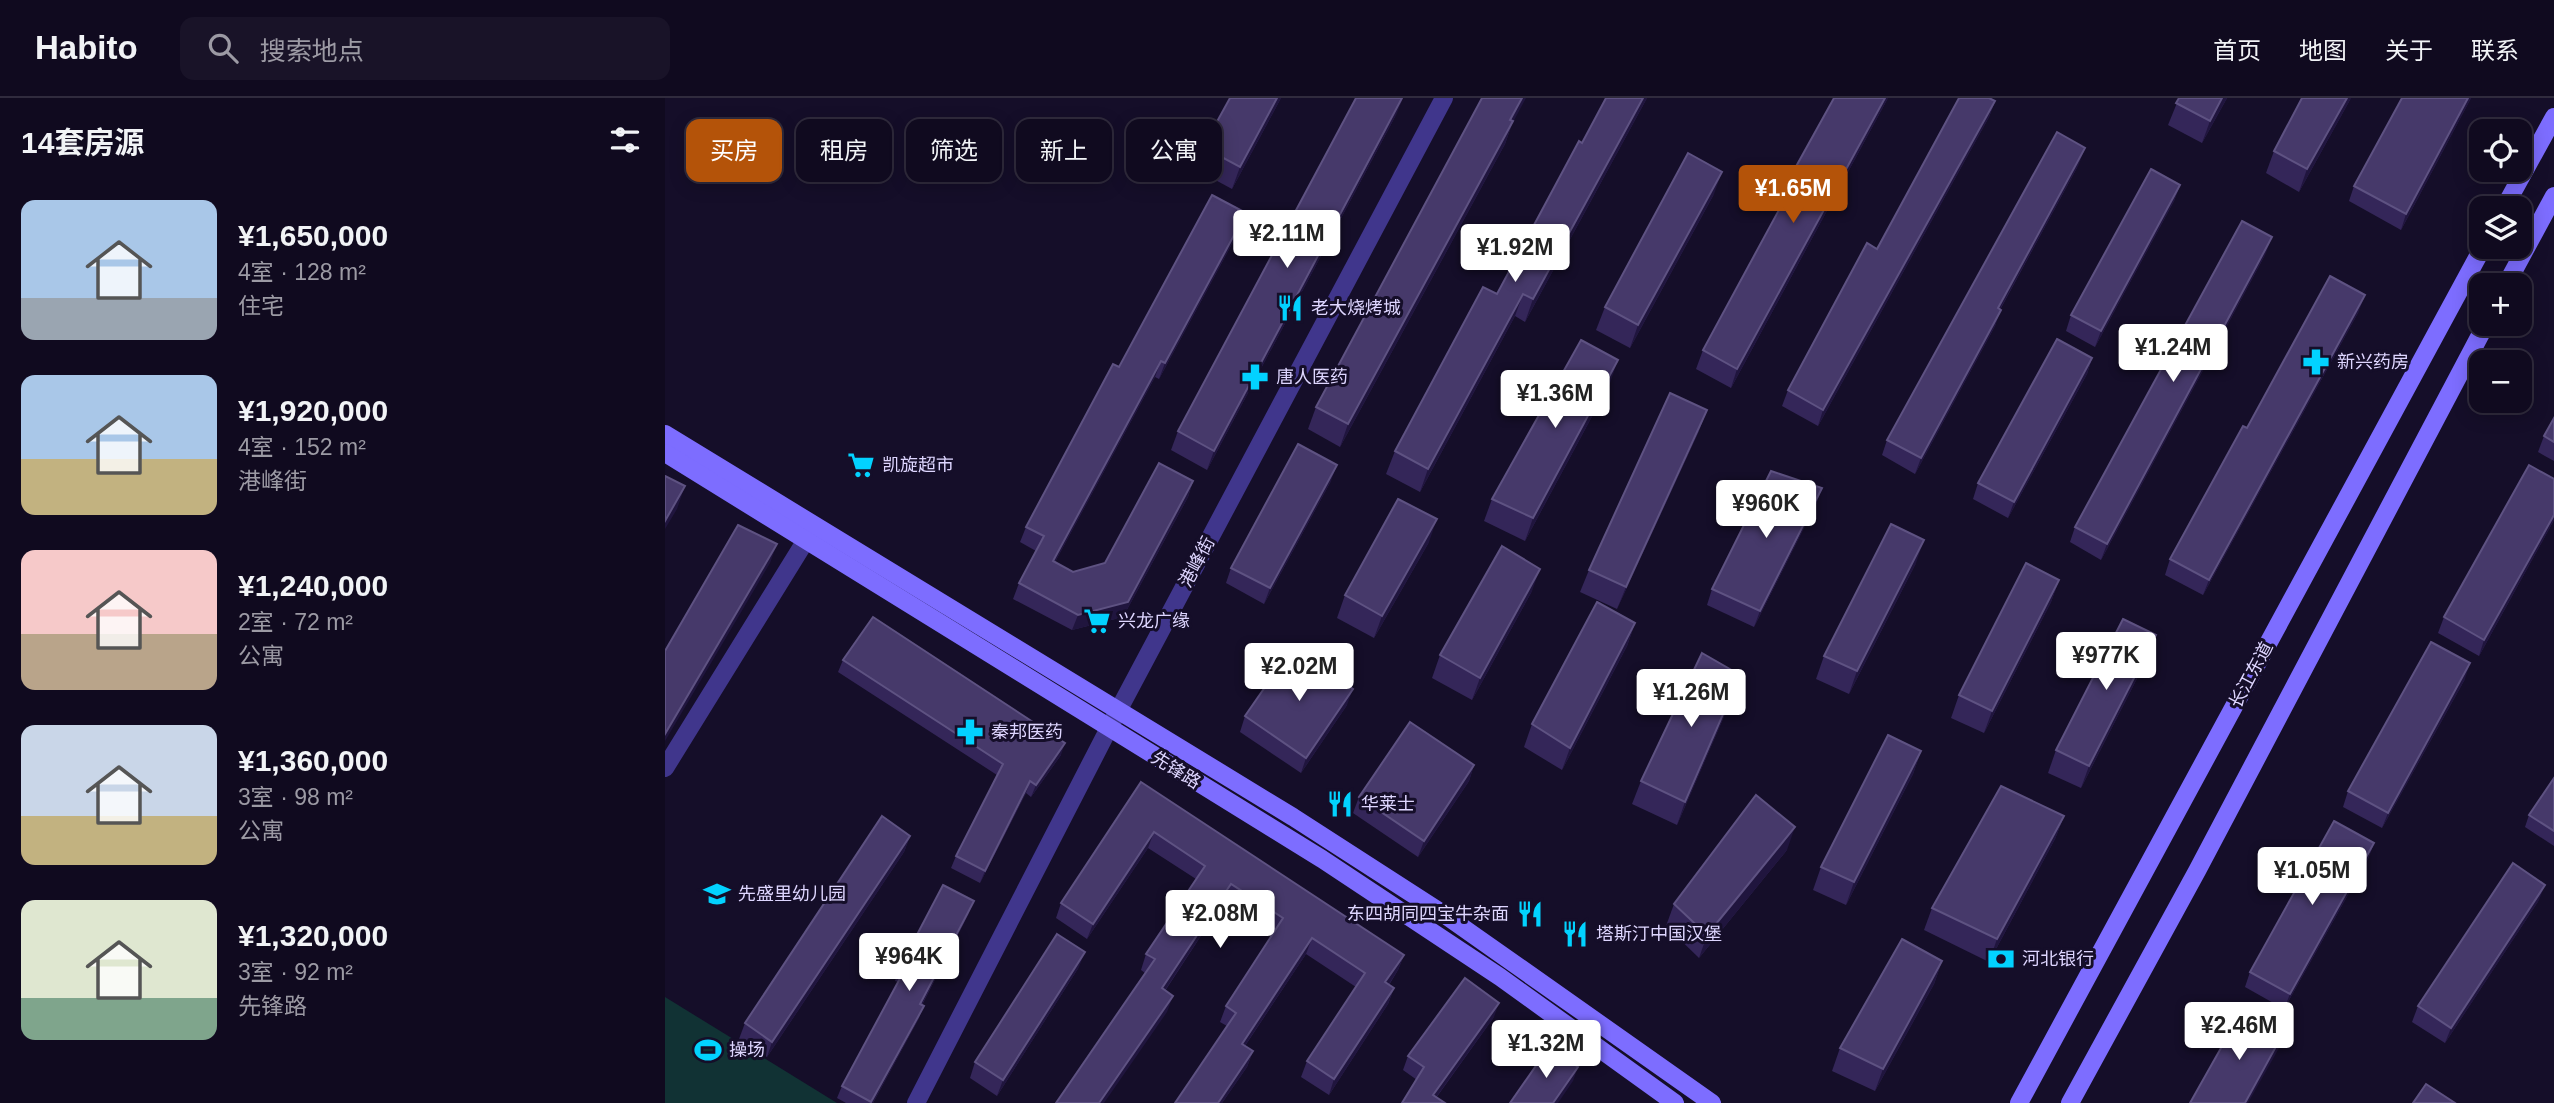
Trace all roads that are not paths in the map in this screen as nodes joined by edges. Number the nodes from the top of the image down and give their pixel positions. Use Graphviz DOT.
graph roads {
  1 [pos="1444,98"];
  2 [pos="2554,117"];
  3 [pos="2511,196"];
  4 [pos="2554,196"];
  5 [pos="2476,259"];
  6 [pos="2512,273"];
  7 [pos="2480,336"];
  8 [pos="665,434"];
  9 [pos="665,453"];
  10 [pos="806,540"];
  11 [pos="1119,710"];
  12 [pos="1109,728"];
  13 [pos="665,768"];
  14 [pos="916,1103"];
  15 [pos="1675,1103"];
  16 [pos="1712,1103"];
  17 [pos="2019,1103"];
  18 [pos="2070,1103"];
  1 -- 11 [label="street, 港峰街"];
  2 -- 3 [label="street"];
  4 -- 6 [label="street"];
  5 -- 17 [label="street, 长江东道"];
  7 -- 18 [label="street"];
  8 -- 11 [label="street"];
  9 -- 10 [label="street, 先锋路"];
  10 -- 12 [label="street, 先锋路"];
  10 -- 13 [label="street"];
  11 -- 12 [label="street, 港峰街"];
  11 -- 16 [label="street"];
  12 -- 14 [label="street, 港峰街"];
  12 -- 15 [label="street, 先锋路"];
}
